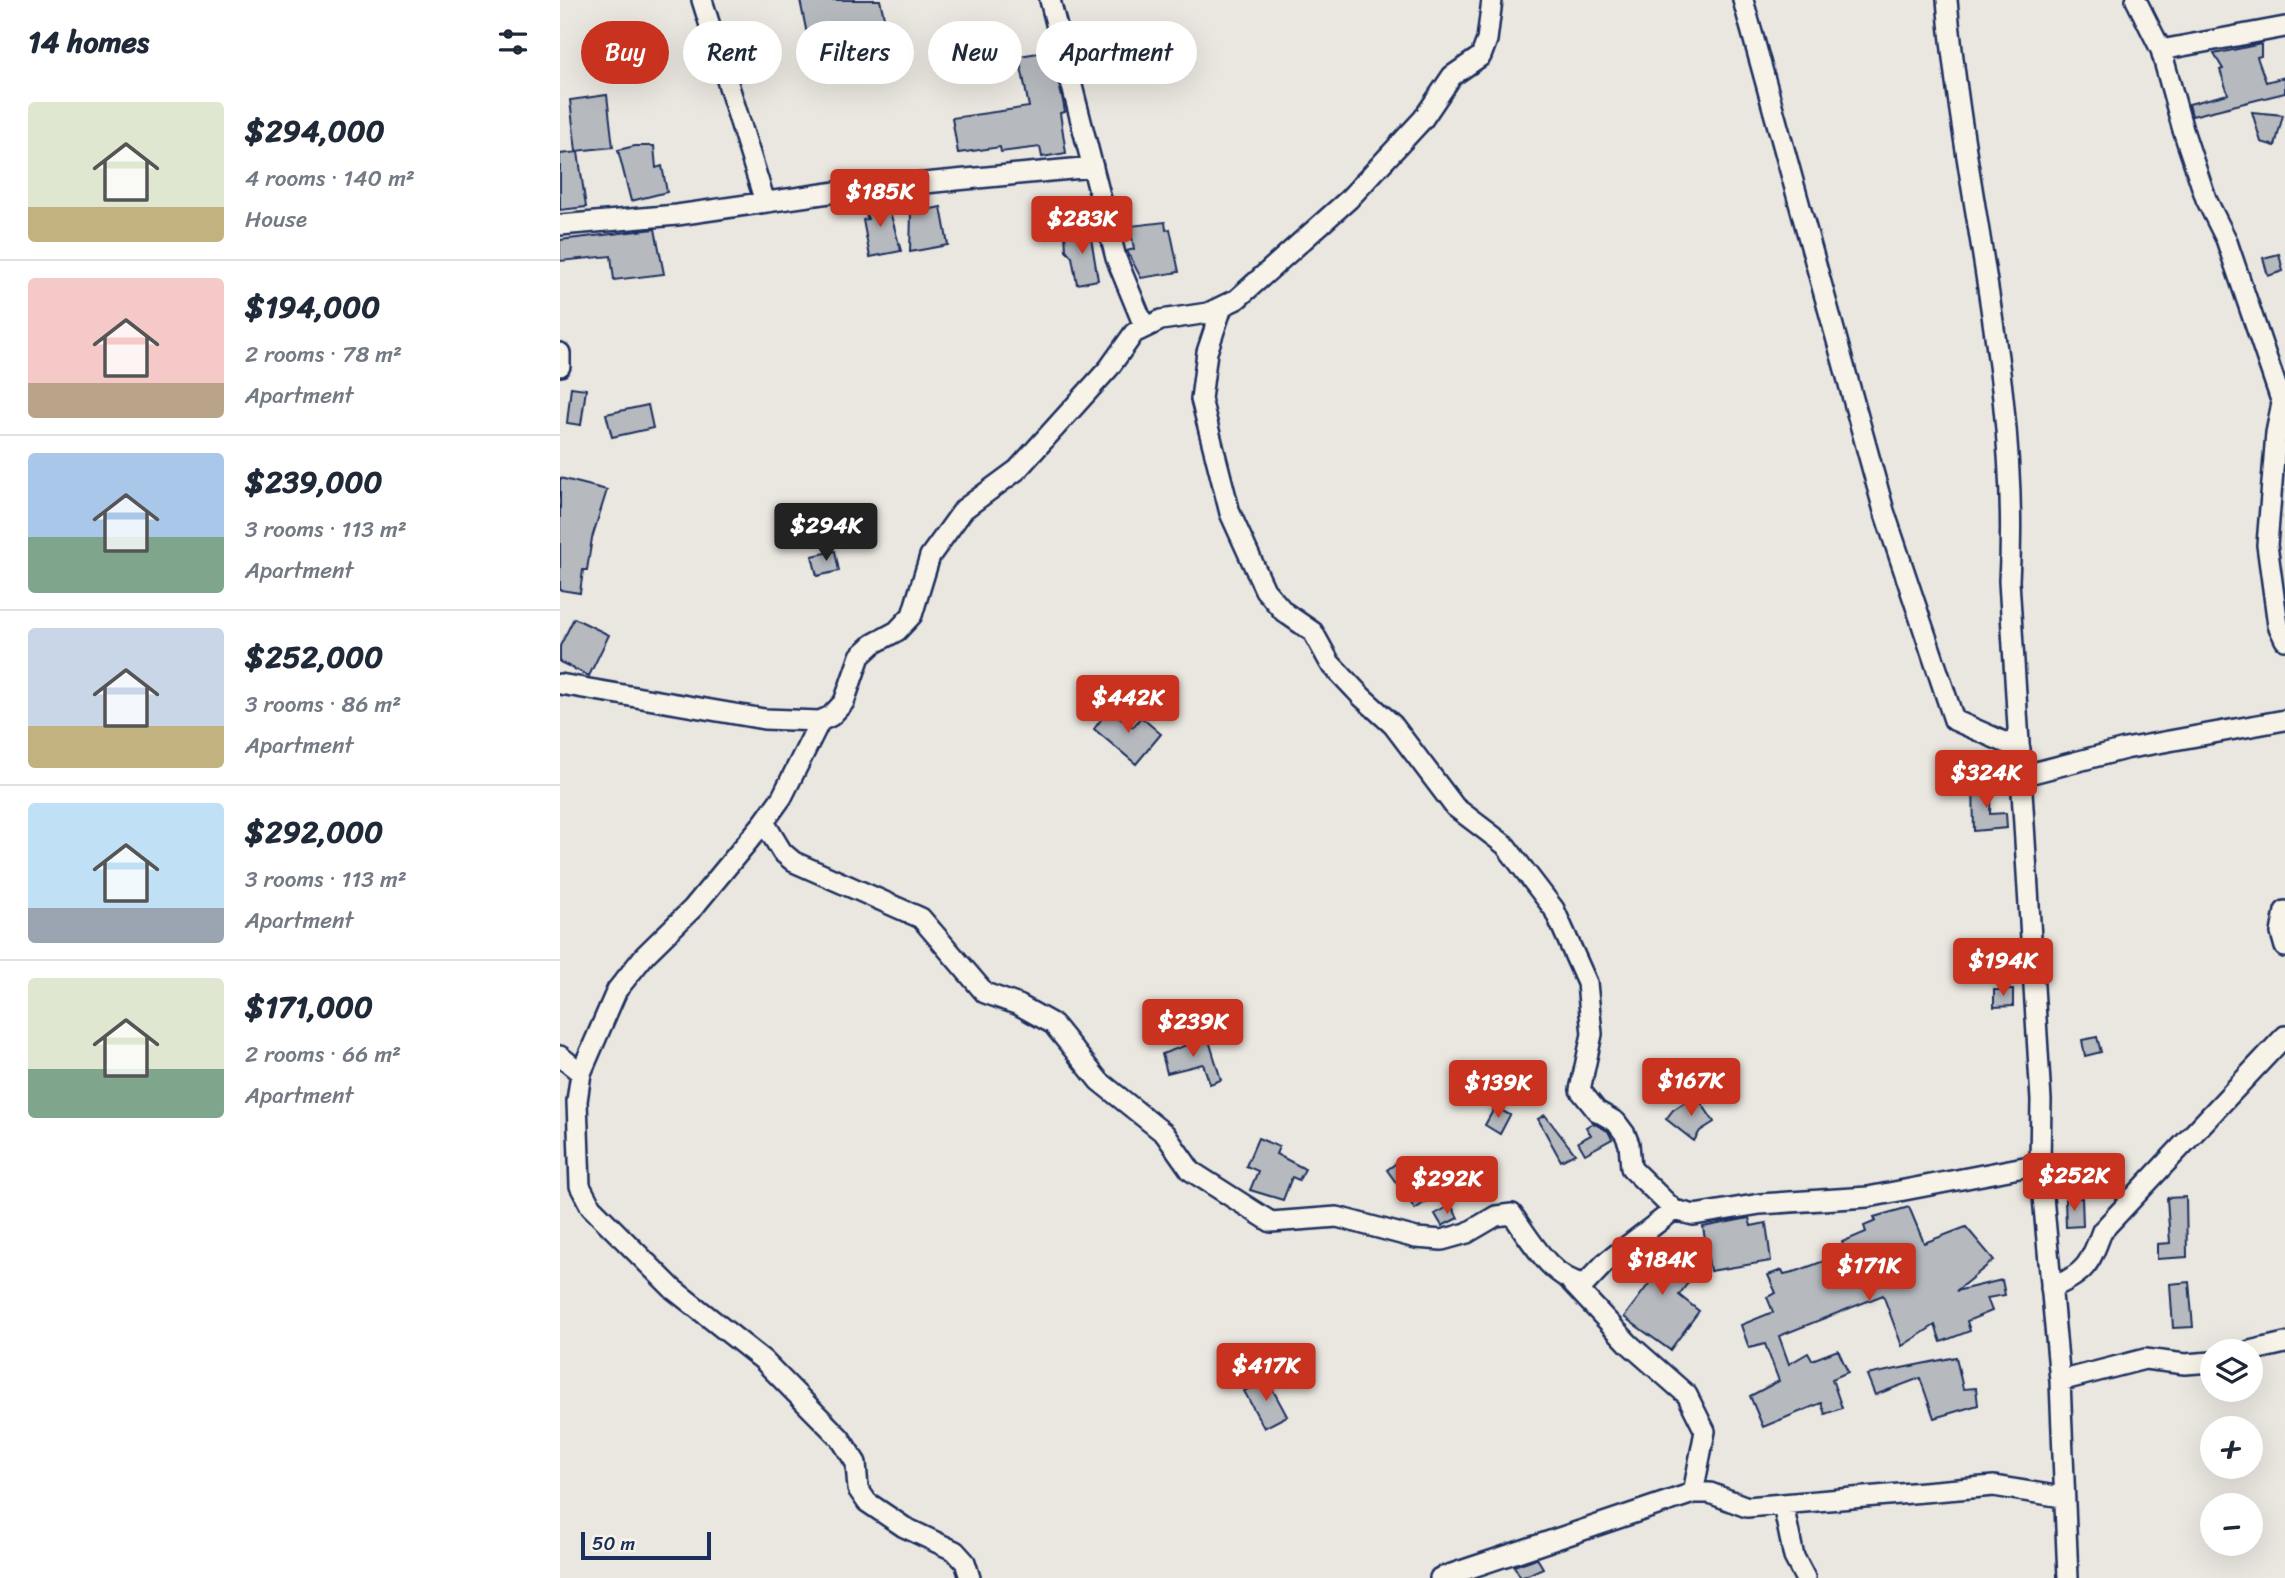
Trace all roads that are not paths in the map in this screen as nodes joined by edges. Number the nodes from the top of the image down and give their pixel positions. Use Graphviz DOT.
graph roads {
  1 [pos="702,0"];
  2 [pos="1050,0"];
  3 [pos="1492,0"];
  4 [pos="1742,0"];
  5 [pos="1947,0"];
  6 [pos="2136,0"];
  7 [pos="2285,27"];
  8 [pos="2161,50"];
  9 [pos="1093,167"];
  10 [pos="765,202"];
  11 [pos="560,225"];
  12 [pos="1222,307"];
  13 [pos="1144,326"];
  14 [pos="560,353"];
  15 [pos="560,366"];
  16 [pos="2280,455"];
  17 [pos="2285,640"];
  18 [pos="560,684"];
  19 [pos="2285,720"];
  20 [pos="820,721"];
  21 [pos="2020,749"];
  22 [pos="2021,776"];
  23 [pos="764,822"];
  24 [pos="2285,911"];
  25 [pos="2285,947"];
  26 [pos="2285,1037"];
  27 [pos="560,1056"];
  28 [pos="581,1073"];
  29 [pos="2040,1164"];
  30 [pos="1674,1210"];
  31 [pos="1571,1282"];
  32 [pos="2051,1288"];
  33 [pos="2285,1343"];
  34 [pos="2263,1349"];
  35 [pos="2200,1363"];
  36 [pos="2060,1381"];
  37 [pos="1693,1493"];
  38 [pos="2062,1497"];
  39 [pos="1783,1505"];
  40 [pos="970,1578"];
  41 [pos="1440,1578"];
  42 [pos="1805,1578"];
  43 [pos="2067,1578"];
  1 -- 10 [label="street"];
  2 -- 9 [label="street"];
  3 -- 12 [label="street"];
  4 -- 21 [label="street"];
  5 -- 21 [label="street"];
  6 -- 8 [label="street"];
  7 -- 8 [label="street"];
  8 -- 16 [label="street"];
  9 -- 10 [label="street"];
  9 -- 13 [label="street"];
  10 -- 11 [label="street"];
  12 -- 13 [label="street"];
  12 -- 30 [label="street"];
  13 -- 20 [label="street"];
  14 -- 15 [label="street"];
  16 -- 17 [label="street"];
  18 -- 20 [label="street"];
  19 -- 22 [label="street"];
  20 -- 23 [label="street"];
  21 -- 22 [label="street"];
  22 -- 29 [label="street"];
  23 -- 28 [label="street"];
  23 -- 31 [label="street"];
  24 -- 25 [label="street"];
  26 -- 32 [label="street"];
  27 -- 28 [label="street"];
  28 -- 40 [label="street"];
  29 -- 30 [label="street"];
  29 -- 32 [label="street"];
  30 -- 31 [label="street"];
  31 -- 37 [label="street"];
  32 -- 36 [label="street"];
  33 -- 34 [label="street"];
  35 -- 36 [label="street"];
  36 -- 38 [label="street"];
  37 -- 39 [label="street"];
  37 -- 41 [label="street"];
  38 -- 39 [label="street"];
  38 -- 43 [label="street"];
  39 -- 42 [label="street"];
}
